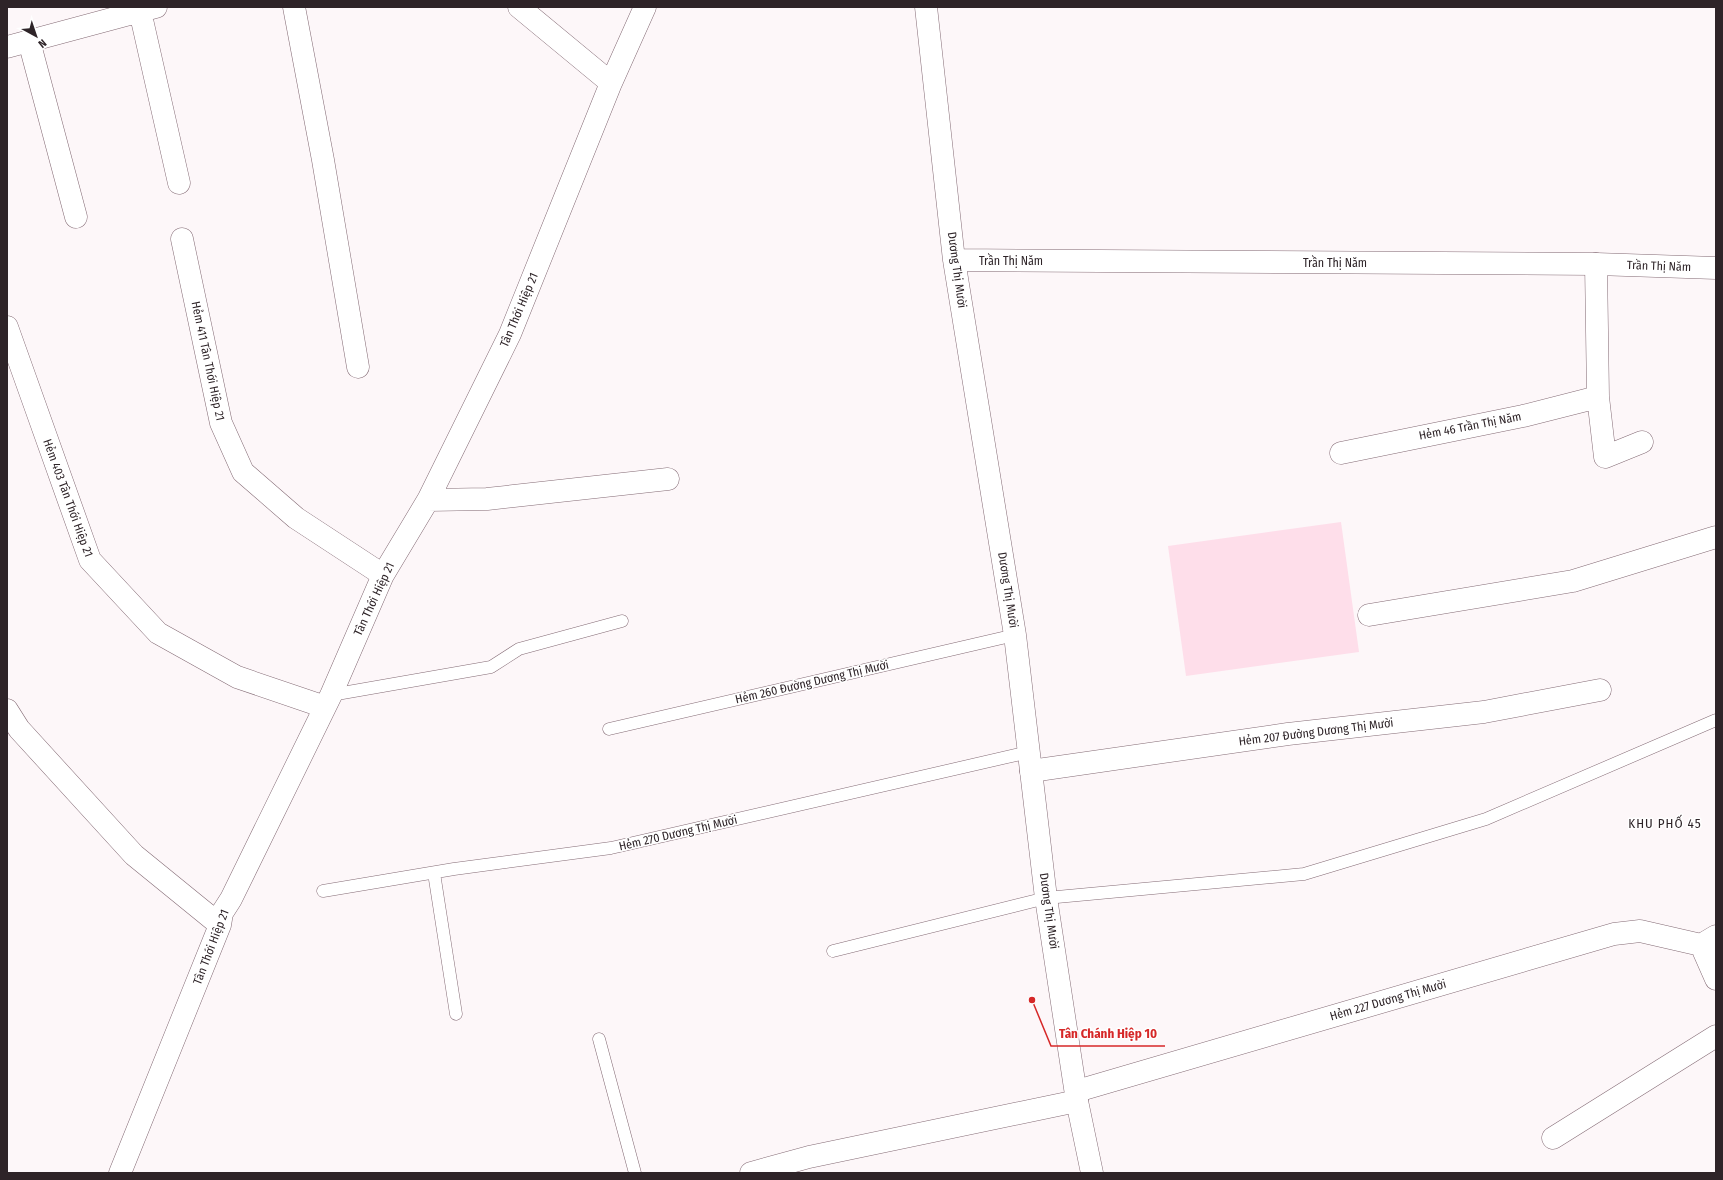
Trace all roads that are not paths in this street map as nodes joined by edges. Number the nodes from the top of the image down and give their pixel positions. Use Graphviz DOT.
graph roads {
  1 [pos="294,7"];
  2 [pos="519,7"];
  3 [pos="645,7"];
  4 [pos="926,7"];
  5 [pos="148,9"];
  6 [pos="29,41"];
  7 [pos="7,47"];
  8 [pos="611,83"];
  9 [pos="179,183"];
  10 [pos="76,217"];
  11 [pos="182,239"];
  12 [pos="954,260"];
  13 [pos="1596,264"];
  14 [pos="1716,268"];
  15 [pos="7,327"];
  16 [pos="358,367"];
  17 [pos="1598,397"];
  18 [pos="1642,442"];
  19 [pos="1341,453"];
  20 [pos="668,479"];
  21 [pos="428,500"];
  22 [pos="1716,538"];
  23 [pos="383,575"];
  24 [pos="1369,615"];
  25 [pos="622,621"];
  26 [pos="1015,635"];
  27 [pos="1600,690"];
  28 [pos="328,701"];
  29 [pos="7,710"];
  30 [pos="1716,720"];
  31 [pos="609,729"];
  32 [pos="13,732"];
  33 [pos="1030,762"];
  34 [pos="434,873"];
  35 [pos="323,891"];
  36 [pos="1046,898"];
  37 [pos="220,925"];
  38 [pos="1709,940"];
  39 [pos="833,951"];
  40 [pos="1716,979"];
  41 [pos="456,1014"];
  42 [pos="1716,1036"];
  43 [pos="599,1039"];
  44 [pos="1077,1096"];
  45 [pos="1553,1138"];
  46 [pos="120,1173"];
  47 [pos="635,1173"];
  48 [pos="751,1173"];
  49 [pos="1092,1173"];
  1 -- 16 [label="street"];
  2 -- 8 [label="street"];
  3 -- 8 [label="street, Tân Thới Hiệp 21"];
  4 -- 12 [label="street, Dương Thị Mười"];
  5 -- 6 [label="street"];
  5 -- 9 [label="street"];
  6 -- 7 [label="street"];
  6 -- 10 [label="street"];
  8 -- 21 [label="street, Tân Thới Hiệp 21"];
  11 -- 23 [label="street, Hẻm 411 Tân Thới Hiệp 21"];
  12 -- 13 [label="street, Trần Thị Năm"];
  12 -- 26 [label="street, Dương Thị Mười"];
  13 -- 14 [label="street, Trần Thị Năm"];
  13 -- 17 [label="street"];
  15 -- 28 [label="street, Hẻm 403 Tân Thới Hiệp 21"];
  17 -- 18 [label="street"];
  17 -- 19 [label="street, Hẻm 46 Trần Thị Năm"];
  20 -- 21 [label="street"];
  21 -- 23 [label="street, Tân Thới Hiệp 21"];
  22 -- 24 [label="street"];
  23 -- 28 [label="street, Tân Thới Hiệp 21"];
  25 -- 28 [label="lane"];
  26 -- 31 [label="lane, Hẻm 260 Đường Dương Thị Mười"];
  26 -- 33 [label="street, Dương Thị Mười"];
  27 -- 33 [label="street, Hẻm 207 Đường Dương Thị Mười"];
  28 -- 37 [label="street, Tân Thới Hiệp 21"];
  29 -- 32 [label="street"];
  30 -- 36 [label="lane"];
  32 -- 37 [label="street"];
  33 -- 34 [label="lane, Hẻm 270 Dương Thị Mười"];
  33 -- 36 [label="street, Dương Thị Mười"];
  34 -- 35 [label="lane, Hẻm 270 Dương Thị Mười"];
  34 -- 41 [label="lane"];
  36 -- 39 [label="lane"];
  36 -- 44 [label="street, Dương Thị Mười"];
  37 -- 46 [label="street, Tân Thới Hiệp 21"];
  38 -- 40 [label="street"];
  38 -- 44 [label="street, Hẻm 227 Dương Thị Mười"];
  42 -- 45 [label="street"];
  43 -- 47 [label="lane"];
  44 -- 48 [label="street, Hẻm 227 Dương Thị Mười"];
  44 -- 49 [label="street, Dương Thị Mười"];
}
